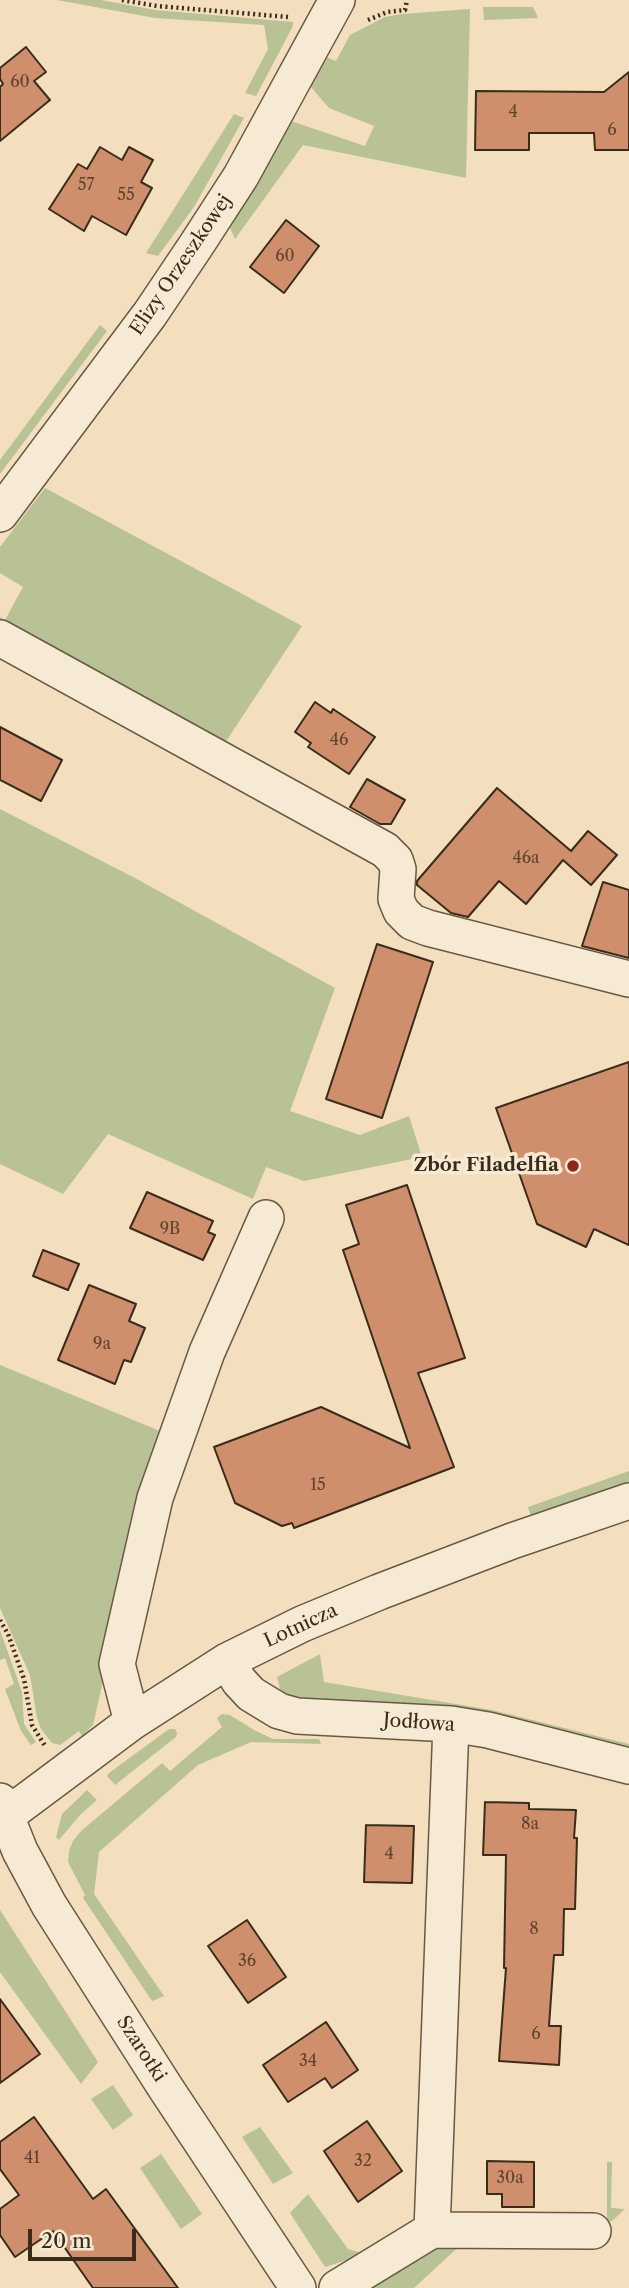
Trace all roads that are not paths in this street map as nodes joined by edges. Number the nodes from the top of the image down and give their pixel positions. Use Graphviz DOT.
graph roads {
  1 [pos="348,12"];
  2 [pos="0,514"];
  3 [pos="0,638"];
  4 [pos="629,979"];
  5 [pos="266,1218"];
  6 [pos="629,1501"];
  7 [pos="227,1661"];
  8 [pos="132,1722"];
  9 [pos="451,1724"];
  10 [pos="629,1766"];
  11 [pos="3,1808"];
  12 [pos="10,1857"];
  13 [pos="432,2230"];
  14 [pos="593,2231"];
  15 [pos="298,2288"];
  16 [pos="337,2288"];
  1 -- 2 [label="street, Elizy Orzeszkowej"];
  3 -- 4 [label="street"];
  5 -- 8 [label="street"];
  6 -- 7 [label="street, Lotnicza"];
  7 -- 8 [label="street, Lotnicza"];
  7 -- 9 [label="street, Jodłowa"];
  8 -- 11 [label="street, Lotnicza"];
  9 -- 10 [label="street, Jodłowa"];
  9 -- 13 [label="street"];
  11 -- 12 [label="street, Szarotki"];
  12 -- 15 [label="street, Szarotki"];
  13 -- 14 [label="street"];
  13 -- 16 [label="street"];
}
